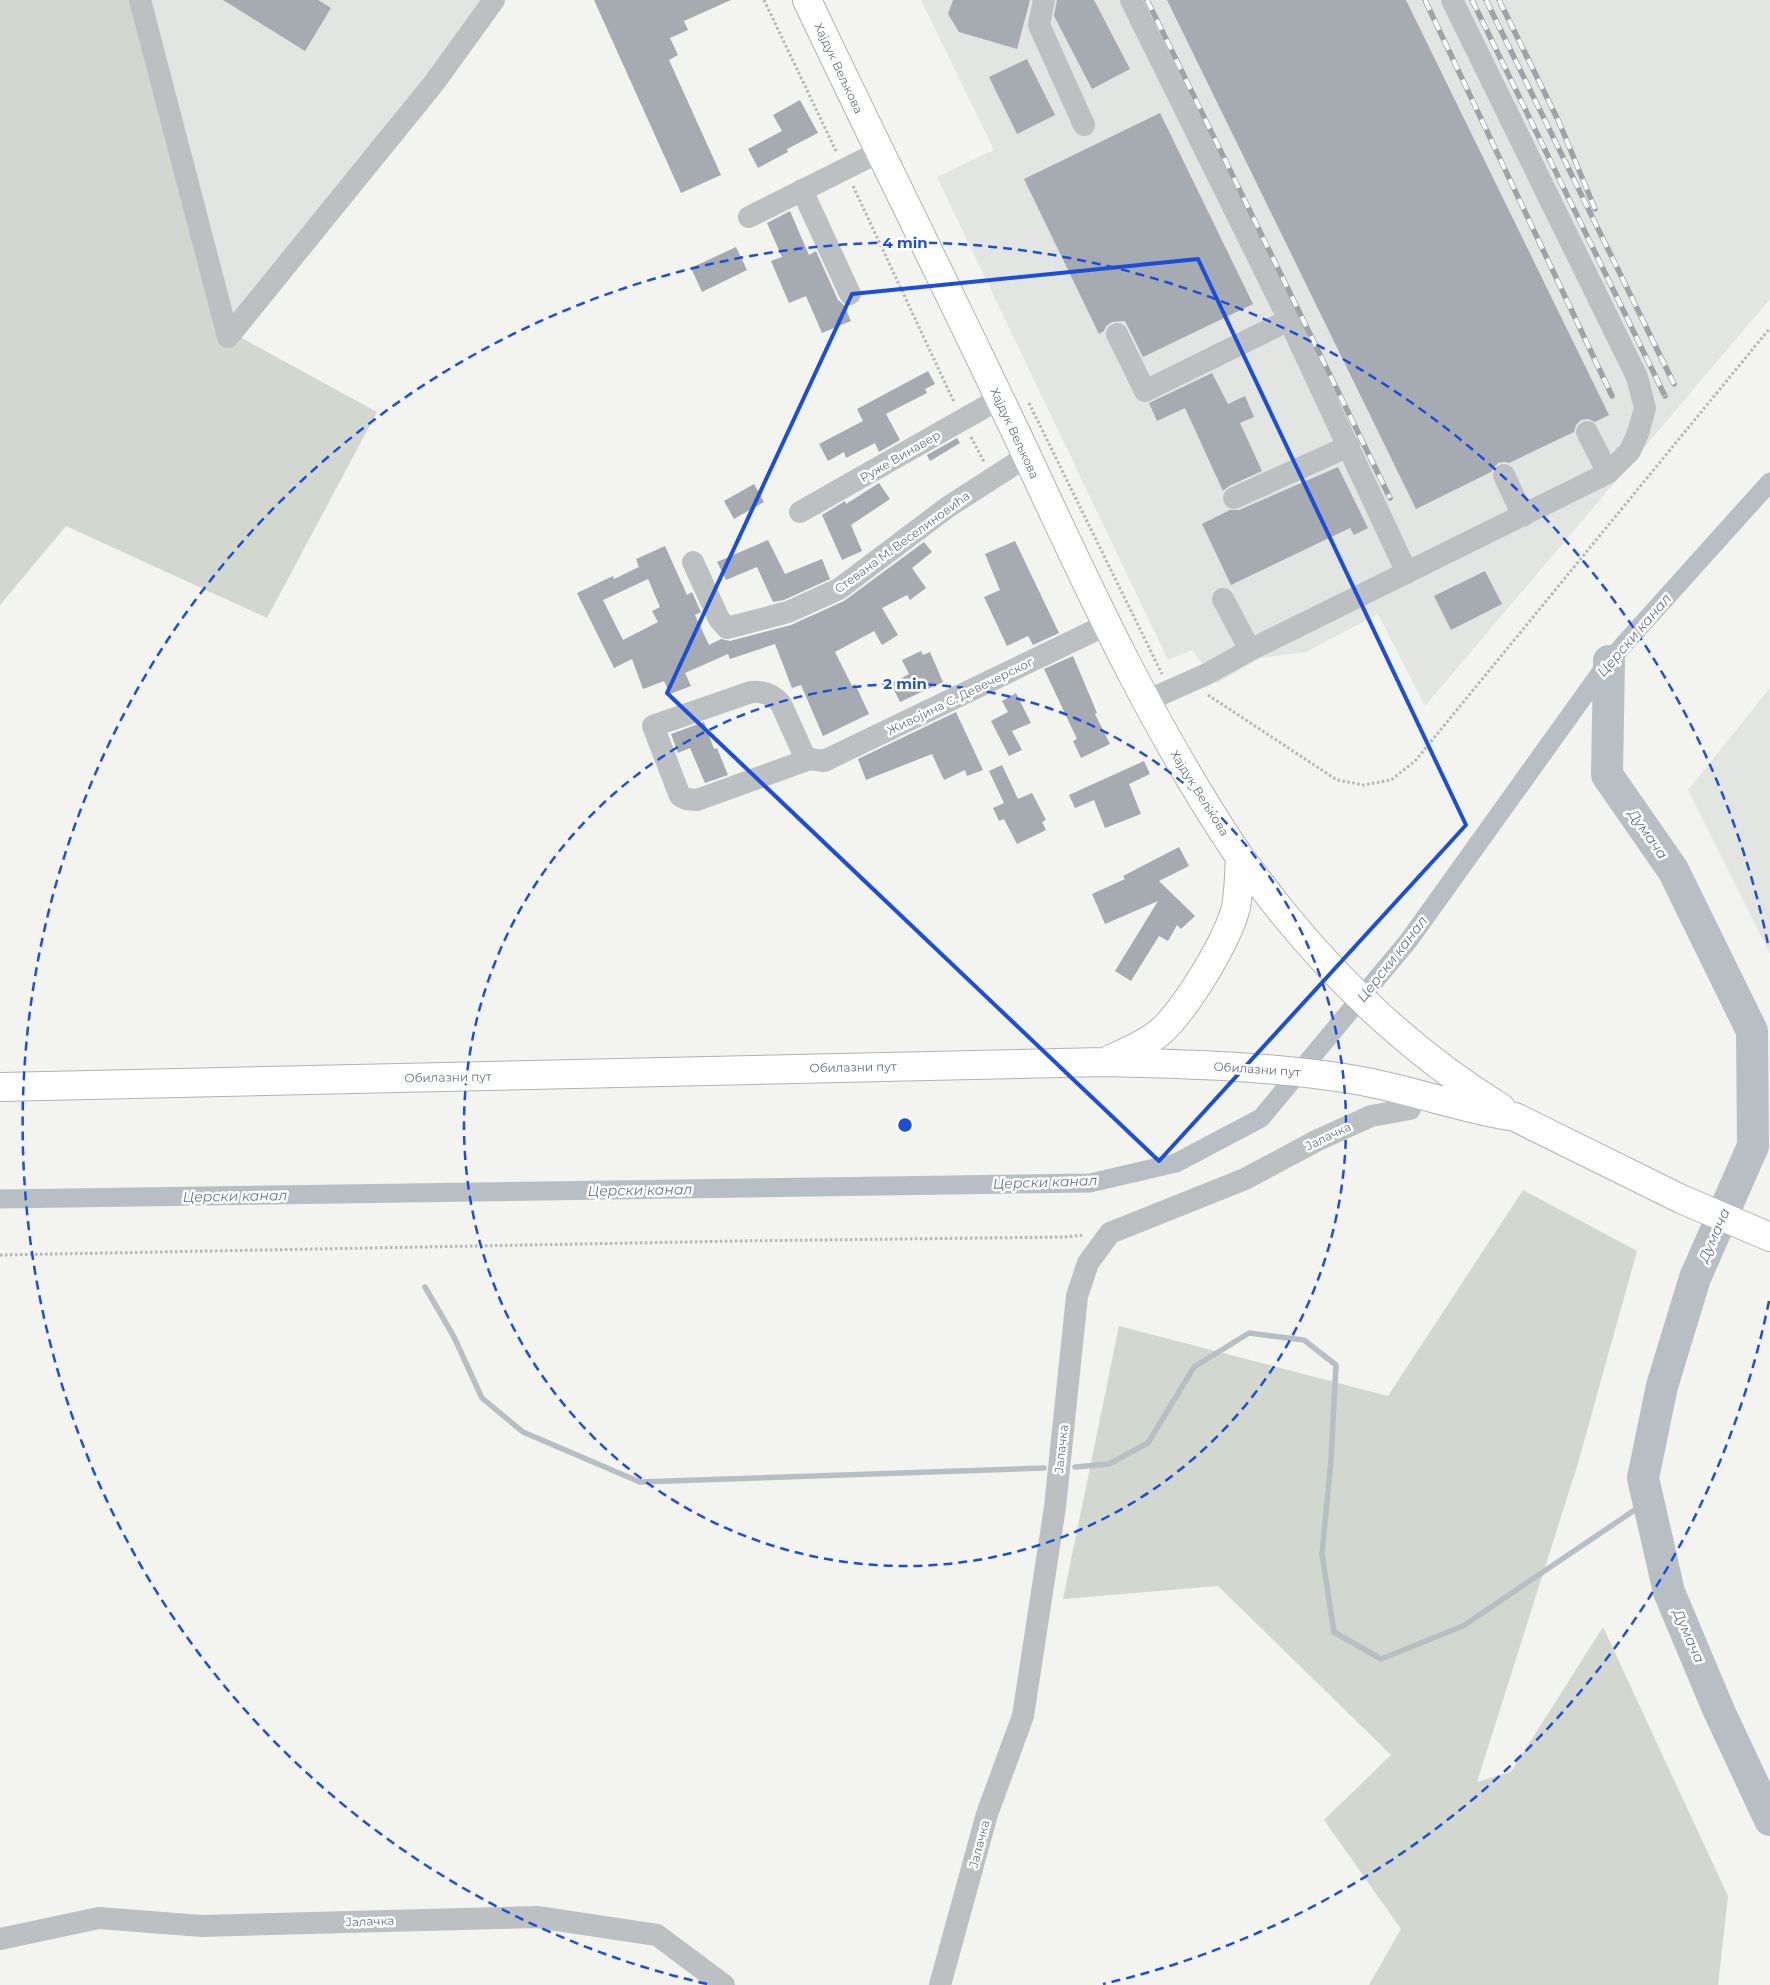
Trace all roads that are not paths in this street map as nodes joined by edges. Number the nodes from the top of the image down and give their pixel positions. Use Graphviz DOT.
graph roads {
  1 [pos="140,0"];
  2 [pos="494,0"];
  3 [pos="806,0"];
  4 [pos="1044,0"];
  5 [pos="1131,0"];
  6 [pos="1452,0"];
  7 [pos="1084,125"];
  8 [pos="879,152"];
  9 [pos="802,190"];
  10 [pos="749,218"];
  11 [pos="850,294"];
  12 [pos="1289,320"];
  13 [pos="1117,334"];
  14 [pos="999,399"];
  15 [pos="1587,432"];
  16 [pos="1349,446"];
  17 [pos="1027,456"];
  18 [pos="1608,473"];
  19 [pos="1504,475"];
  20 [pos="1234,498"];
  21 [pos="800,512"];
  22 [pos="1523,516"];
  23 [pos="693,562"];
  24 [pos="1407,573"];
  25 [pos="1223,599"];
  26 [pos="1108,624"];
  27 [pos="1250,650"];
  28 [pos="1146,701"];
  29 [pos="810,759"];
  30 [pos="1240,857"];
  31 [pos="1103,1062"];
  32 [pos="0,1087"];
  33 [pos="1404,1099"];
  34 [pos="1515,1117"];
  35 [pos="1770,1237"];
  36 [pos="0,1939"];
  37 [pos="724,1985"];
  38 [pos="940,1985"];
  1 -- 2 [label="street"];
  3 -- 8 [label="main road, Хајдук Вељкова"];
  4 -- 7 [label="street"];
  5 -- 12 [label="street"];
  6 -- 18 [label="street"];
  8 -- 9 [label="street"];
  8 -- 14 [label="main road, Хајдук Вељкова"];
  9 -- 10 [label="street"];
  9 -- 11 [label="street"];
  12 -- 13 [label="street"];
  12 -- 16 [label="street"];
  14 -- 17 [label="main road, Хајдук Вељкова"];
  14 -- 21 [label="street, Руже Винавер"];
  15 -- 18 [label="street"];
  16 -- 20 [label="street"];
  16 -- 24 [label="street"];
  17 -- 23 [label="street, Стевана М. Веселиновића"];
  17 -- 26 [label="main road, Хајдук Вељкова"];
  18 -- 22 [label="street"];
  19 -- 22 [label="street"];
  22 -- 24 [label="street"];
  24 -- 27 [label="street"];
  25 -- 27 [label="street"];
  26 -- 28 [label="main road, Хајдук Вељкова"];
  26 -- 29 [label="street, Живојина С. Девечерског"];
  27 -- 28 [label="street"];
  28 -- 30 [label="main road, Хајдук Вељкова"];
  29 -- 29 [label="street, Живојина С. Девечерског"];
  30 -- 31 [label="main road"];
  30 -- 34 [label="main road, Хајдук Вељкова"];
  31 -- 32 [label="main road, Обилазни пут"];
  31 -- 33 [label="main road, Обилазни пут"];
  33 -- 34 [label="main road, Обилазни пут"];
  33 -- 38 [label="street, Јалачка"];
  34 -- 35 [label="main road, Обилазни пут"];
  36 -- 37 [label="street, Јалачка"];
}
